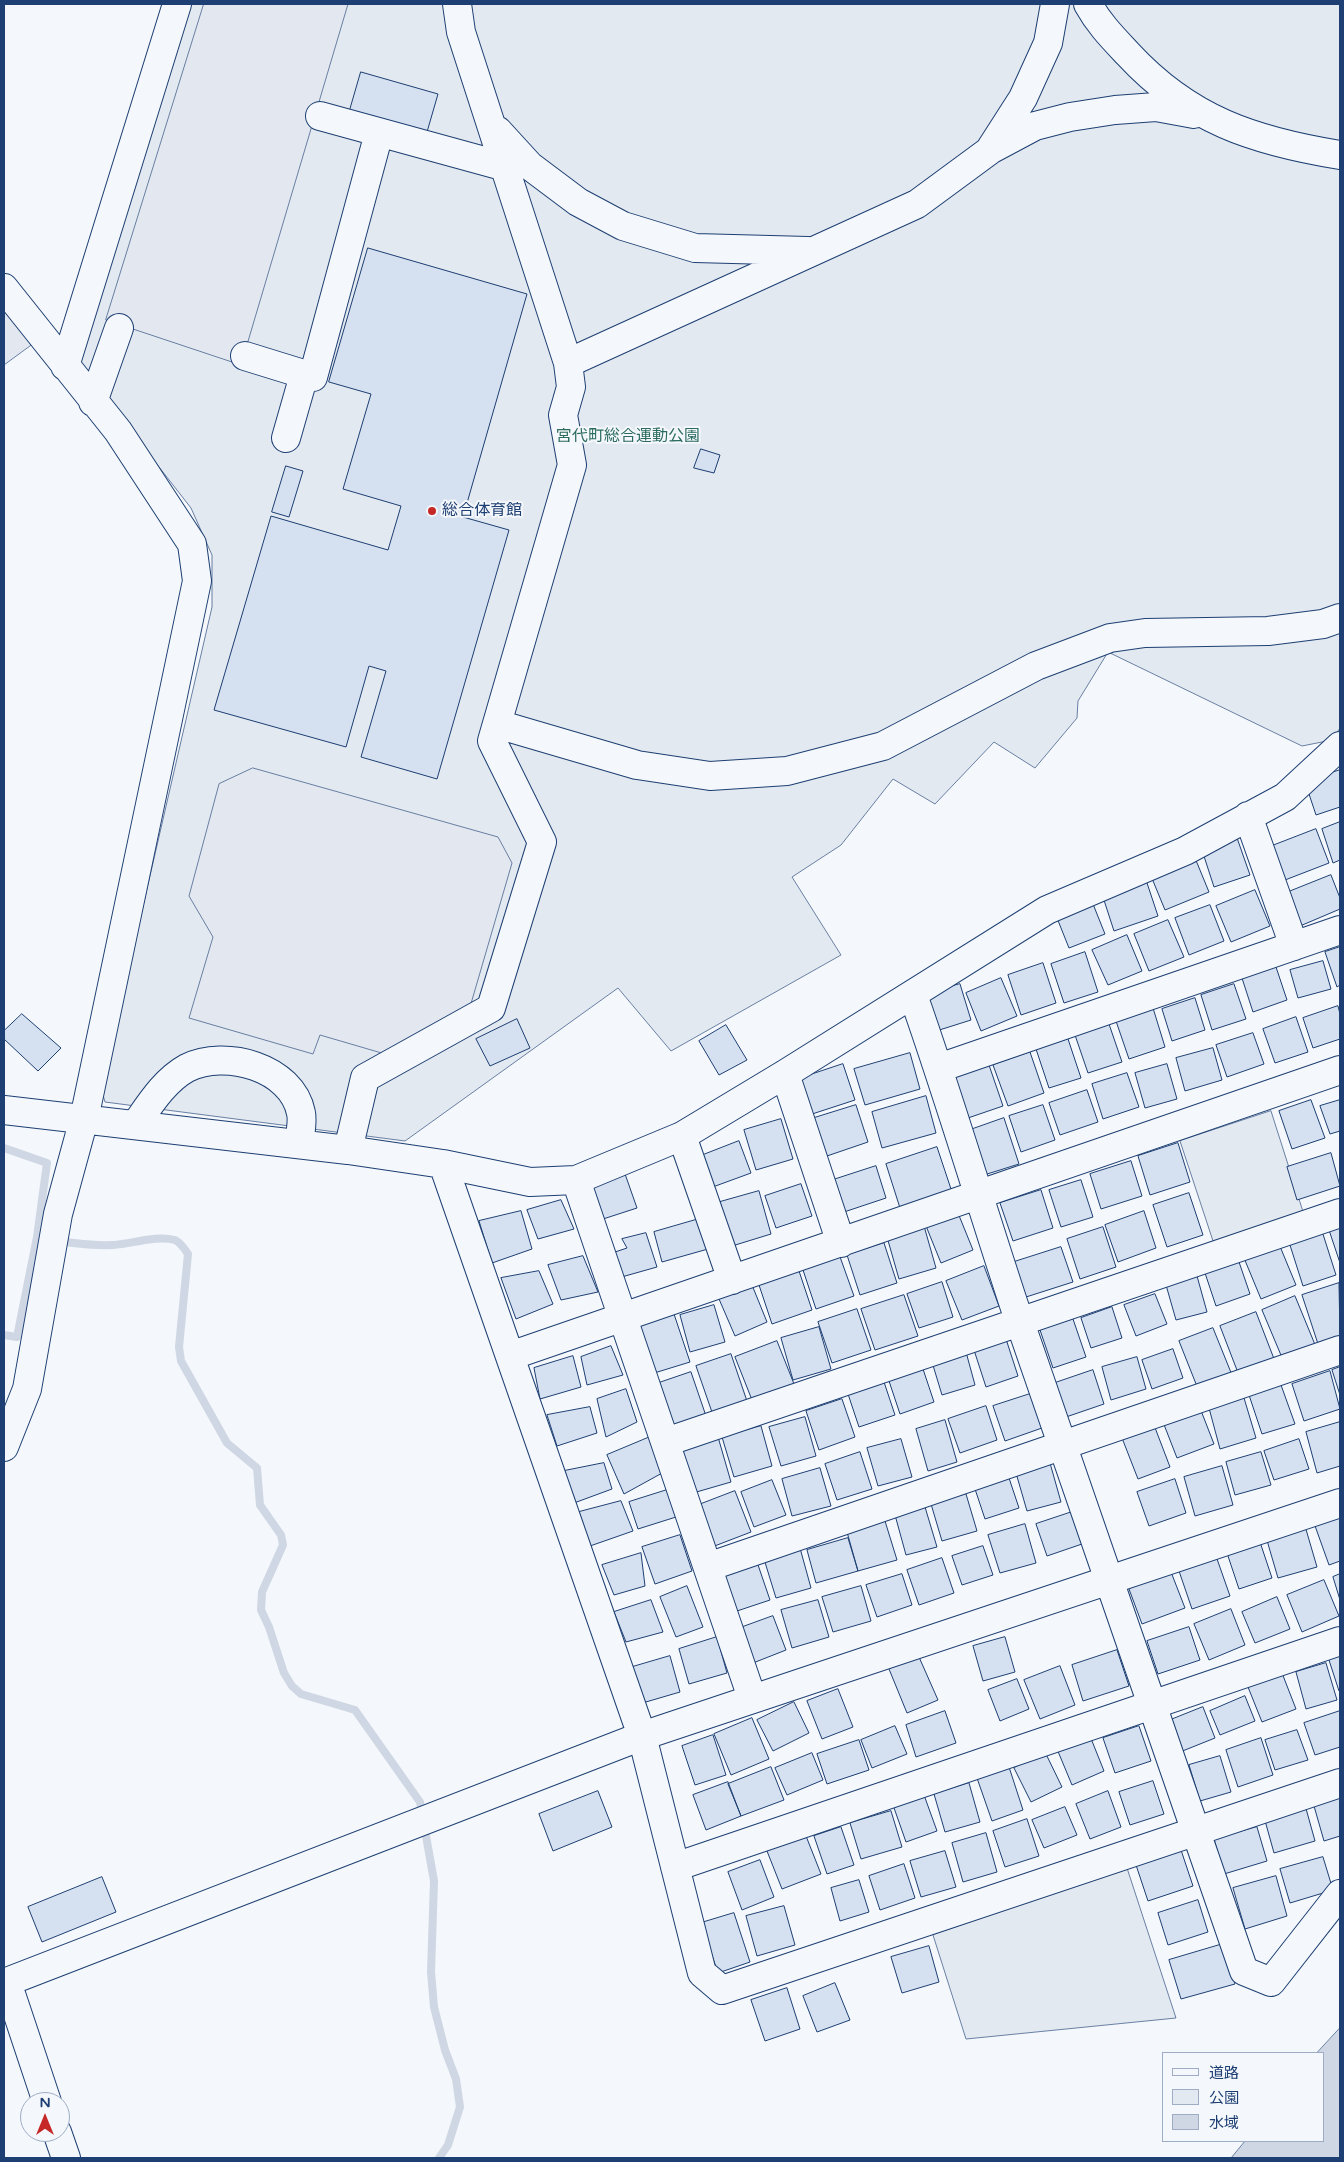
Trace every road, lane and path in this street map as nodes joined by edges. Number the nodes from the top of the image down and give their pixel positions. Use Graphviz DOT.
graph roads {
  1 [pos="177,4"];
  2 [pos="457,4"];
  3 [pos="1055,4"];
  4 [pos="1088,4"];
  5 [pos="1203,115"];
  6 [pos="320,116"];
  7 [pos="490,122"];
  8 [pos="378,133"];
  9 [pos="989,150"];
  10 [pos="1340,154"];
  11 [pos="506,167"];
  12 [pos="813,252"];
  13 [pos="4,288"];
  14 [pos="119,328"];
  15 [pos="245,356"];
  16 [pos="568,363"];
  17 [pos="65,366"];
  18 [pos="304,375"];
  19 [pos="93,402"];
  20 [pos="286,438"];
  21 [pos="1340,618"];
  22 [pos="497,724"];
  23 [pos="1340,746"];
  24 [pos="1248,816"];
  25 [pos="1340,930"];
  26 [pos="1294,946"];
  27 [pos="913,994"];
  28 [pos="939,1068"];
  29 [pos="1340,1070"];
  30 [pos="785,1074"];
  31 [pos="4,1110"];
  32 [pos="84,1119"];
  33 [pos="136,1124"];
  34 [pos="682,1136"];
  35 [pos="299,1144"];
  36 [pos="348,1150"];
  37 [pos="443,1164"];
  38 [pos="576,1180"];
  39 [pos="978,1197"];
  40 [pos="1340,1213"];
  41 [pos="841,1243"];
  42 [pos="732,1280"];
  43 [pos="623,1317"];
  44 [pos="1020,1322"];
  45 [pos="1340,1350"];
  46 [pos="510,1356"];
  47 [pos="666,1442"];
  48 [pos="1062,1446"];
  49 [pos="4,1447"];
  50 [pos="1340,1503"];
  51 [pos="708,1568"];
  52 [pos="1108,1580"];
  53 [pos="1340,1641"];
  54 [pos="752,1698"];
  55 [pos="1152,1705"];
  56 [pos="642,1736"];
  57 [pos="1340,1783"];
  58 [pos="1196,1831"];
  59 [pos="675,1867"];
  60 [pos="1340,1894"];
  61 [pos="6,1982"];
  62 [pos="44,2092"];
  63 [pos="60,2142"];
  64 [pos="66,2158"];
  1 -- 17 [label="street"];
  2 -- 7 [label="street"];
  3 -- 9 [label="street"];
  4 -- 5 [label="street"];
  5 -- 9 [label="street"];
  5 -- 10 [label="street"];
  6 -- 8 [label="street"];
  7 -- 11 [label="street"];
  7 -- 12 [label="street"];
  8 -- 11 [label="street"];
  8 -- 18 [label="street"];
  9 -- 12 [label="street"];
  11 -- 16 [label="street"];
  12 -- 16 [label="street"];
  13 -- 17 [label="street"];
  14 -- 19 [label="street"];
  15 -- 18 [label="street"];
  16 -- 22 [label="street"];
  17 -- 19 [label="street"];
  18 -- 20 [label="street"];
  19 -- 32 [label="street"];
  21 -- 22 [label="street"];
  22 -- 36 [label="street"];
  23 -- 24 [label="street"];
  24 -- 26 [label="street"];
  24 -- 27 [label="street"];
  25 -- 26 [label="street"];
  26 -- 28 [label="street"];
  27 -- 28 [label="street"];
  27 -- 30 [label="street"];
  28 -- 39 [label="street"];
  29 -- 39 [label="street"];
  30 -- 34 [label="street"];
  30 -- 41 [label="street"];
  31 -- 32 [label="street"];
  32 -- 33 [label="street"];
  32 -- 49 [label="street"];
  33 -- 35 [label="street"];
  33 -- 35 [label="street"];
  34 -- 38 [label="street"];
  34 -- 42 [label="street"];
  35 -- 36 [label="street"];
  36 -- 37 [label="street"];
  37 -- 38 [label="street"];
  37 -- 46 [label="street"];
  38 -- 43 [label="street"];
  39 -- 41 [label="street"];
  39 -- 44 [label="street"];
  40 -- 44 [label="street"];
  41 -- 42 [label="street"];
  42 -- 43 [label="street"];
  43 -- 46 [label="street"];
  43 -- 47 [label="street"];
  44 -- 47 [label="street"];
  44 -- 48 [label="street"];
  45 -- 48 [label="street"];
  46 -- 56 [label="street"];
  47 -- 51 [label="street"];
  48 -- 51 [label="street"];
  48 -- 52 [label="street"];
  50 -- 52 [label="street"];
  51 -- 54 [label="street"];
  52 -- 54 [label="street"];
  52 -- 55 [label="street"];
  53 -- 55 [label="street"];
  54 -- 56 [label="street"];
  55 -- 58 [label="street"];
  55 -- 59 [label="street"];
  56 -- 59 [label="street"];
  56 -- 61 [label="street"];
  57 -- 58 [label="street"];
  58 -- 59 [label="street"];
  58 -- 60 [label="street"];
  61 -- 62 [label="street"];
  63 -- 64 [label="street"];
}
